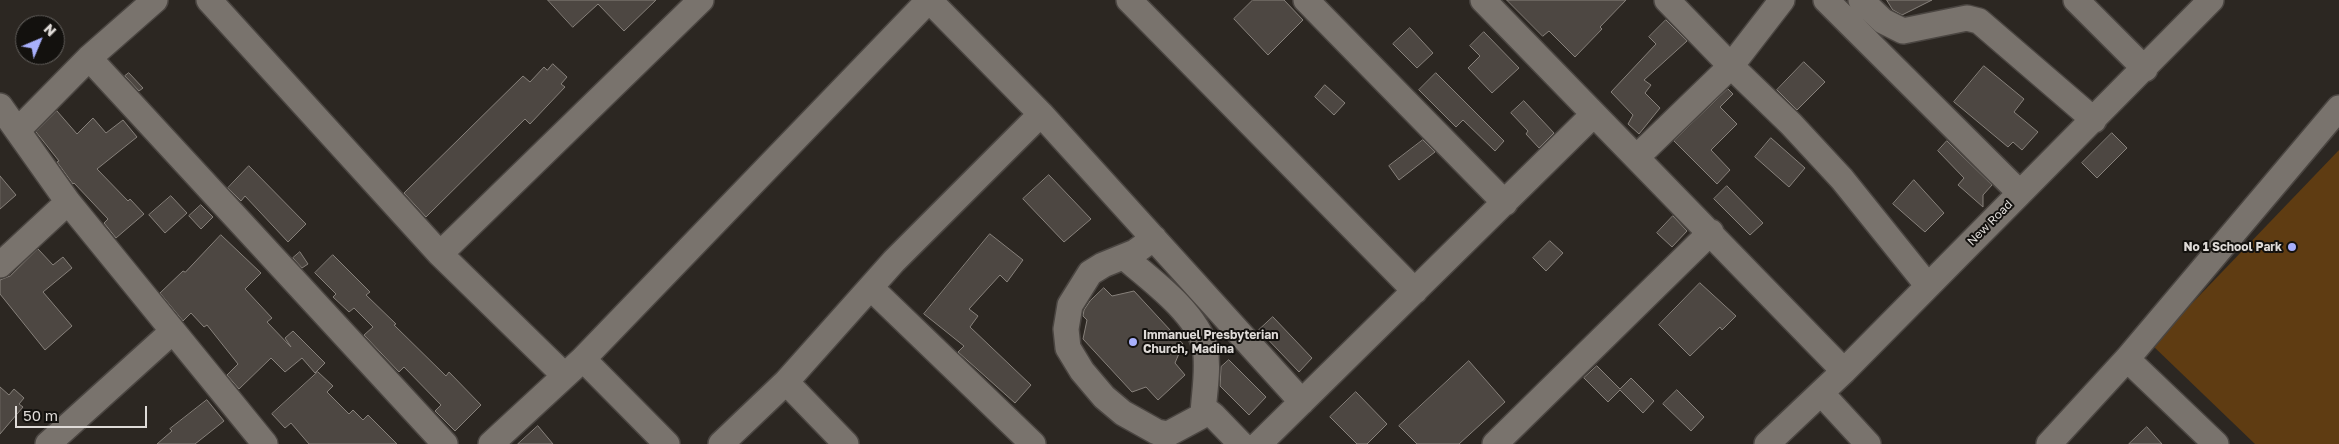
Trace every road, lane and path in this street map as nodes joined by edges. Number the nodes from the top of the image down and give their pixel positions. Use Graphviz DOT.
graph roads {
  1 [pos="155,0"];
  2 [pos="209,0"];
  3 [pos="701,0"];
  4 [pos="1129,0"];
  5 [pos="1306,0"];
  6 [pos="1483,0"];
  7 [pos="1667,0"];
  8 [pos="1782,0"];
  9 [pos="1826,0"];
  10 [pos="1861,0"];
  11 [pos="2076,0"];
  12 [pos="2211,0"];
  13 [pos="89,58"];
  14 [pos="1731,66"];
  15 [pos="2145,69"];
  16 [pos="0,106"];
  17 [pos="1041,114"];
  18 [pos="1594,114"];
  19 [pos="2336,117"];
  20 [pos="2094,120"];
  21 [pos="18,130"];
  22 [pos="1637,157"];
  23 [pos="2020,193"];
  24 [pos="68,202"];
  25 [pos="1505,203"];
  26 [pos="1711,232"];
  27 [pos="1154,238"];
  28 [pos="440,254"];
  29 [pos="1124,257"];
  30 [pos="0,265"];
  31 [pos="1928,286"];
  32 [pos="871,288"];
  33 [pos="1415,291"];
  34 [pos="173,331"];
  35 [pos="583,359"];
  36 [pos="2127,359"];
  37 [pos="1844,371"];
  38 [pos="564,375"];
  39 [pos="786,382"];
  40 [pos="1821,393"];
  41 [pos="1302,402"];
  42 [pos="1203,414"];
  43 [pos="48,444"];
  44 [pos="265,444"];
  45 [pos="445,444"];
  46 [pos="492,444"];
  47 [pos="667,444"];
  48 [pos="721,444"];
  49 [pos="846,444"];
  50 [pos="1033,444"];
  51 [pos="1241,444"];
  52 [pos="1259,444"];
  53 [pos="1495,444"];
  54 [pos="1767,444"];
  55 [pos="1868,444"];
  56 [pos="2049,444"];
  57 [pos="2216,444"];
  1 -- 13 [label="street"];
  2 -- 28 [label="street"];
  3 -- 28 [label="street"];
  4 -- 33 [label="street"];
  5 -- 25 [label="street"];
  6 -- 18 [label="street"];
  7 -- 14 [label="street"];
  8 -- 14 [label="street"];
  9 -- 23 [label="street"];
  10 -- 20 [label="street"];
  11 -- 15 [label="street"];
  12 -- 15 [label="street, New Road"];
  13 -- 21 [label="street"];
  13 -- 45 [label="street"];
  14 -- 22 [label="street"];
  14 -- 31 [label="street"];
  15 -- 20 [label="street, New Road"];
  16 -- 21 [label="street"];
  17 -- 27 [label="street"];
  17 -- 32 [label="street"];
  17 -- 35 [label="street"];
  18 -- 22 [label="street"];
  18 -- 25 [label="street"];
  19 -- 36 [label="street"];
  20 -- 23 [label="street, New Road"];
  21 -- 24 [label="street"];
  22 -- 26 [label="street"];
  23 -- 31 [label="street, New Road"];
  24 -- 30 [label="street"];
  24 -- 34 [label="street"];
  25 -- 33 [label="street"];
  26 -- 37 [label="street"];
  26 -- 53 [label="street"];
  27 -- 29 [label="street"];
  27 -- 41 [label="street"];
  28 -- 38 [label="street"];
  29 -- 42 [label="street"];
  29 -- 42 [label="street"];
  31 -- 37 [label="street, New Road"];
  32 -- 39 [label="street"];
  32 -- 50 [label="street"];
  33 -- 41 [label="street"];
  34 -- 43 [label="street"];
  34 -- 44 [label="street"];
  35 -- 38 [label="street"];
  35 -- 47 [label="street"];
  36 -- 56 [label="street"];
  36 -- 57 [label="street"];
  37 -- 40 [label="street, New Road"];
  38 -- 46 [label="street"];
  39 -- 48 [label="street"];
  39 -- 49 [label="street"];
  40 -- 54 [label="street, New Road"];
  40 -- 55 [label="street"];
  41 -- 52 [label="street"];
  42 -- 51 [label="street"];
}
